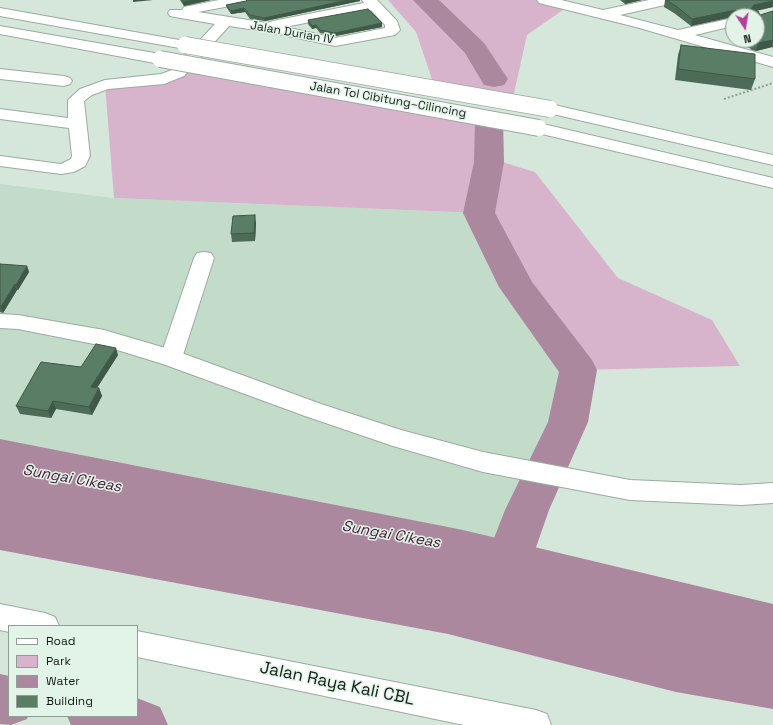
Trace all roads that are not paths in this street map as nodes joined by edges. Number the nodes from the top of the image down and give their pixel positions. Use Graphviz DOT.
graph roads {
  1 [pos="241,0"];
  2 [pos="544,0"];
  3 [pos="669,0"];
  4 [pos="372,2"];
  5 [pos="0,12"];
  6 [pos="600,14"];
  7 [pos="226,22"];
  8 [pos="725,24"];
  9 [pos="262,27"];
  10 [pos="0,30"];
  11 [pos="678,34"];
  12 [pos="769,58"];
  13 [pos="0,74"];
  14 [pos="64,81"];
  15 [pos="0,114"];
  16 [pos="77,124"];
  17 [pos="773,160"];
  18 [pos="0,161"];
  19 [pos="773,183"];
  20 [pos="204,258"];
  21 [pos="0,321"];
  22 [pos="171,358"];
  23 [pos="773,494"];
  24 [pos="0,617"];
  25 [pos="40,625"];
  26 [pos="138,644"];
  27 [pos="536,725"];
  1 -- 7 [label="main road, Jalan Durian IV"];
  2 -- 6 [label="main road"];
  3 -- 6 [label="main road"];
  4 -- 9 [label="main road"];
  4 -- 9 [label="main road, Jalan Durian IV"];
  5 -- 17 [label="main road, Jalan Tol Cibitung–Cilincing, bridge"];
  6 -- 11 [label="main road"];
  7 -- 9 [label="main road, Jalan Durian IV"];
  7 -- 16 [label="main road"];
  8 -- 11 [label="main road"];
  10 -- 19 [label="main road, Jalan Tol Cibitung–Cilincing, bridge"];
  11 -- 12 [label="main road"];
  13 -- 14 [label="main road"];
  15 -- 16 [label="main road"];
  16 -- 18 [label="main road"];
  20 -- 22 [label="main road"];
  21 -- 22 [label="main road"];
  22 -- 23 [label="main road"];
  24 -- 25 [label="main road"];
  26 -- 27 [label="main road, Jalan Raya Kali CBL"];
}
